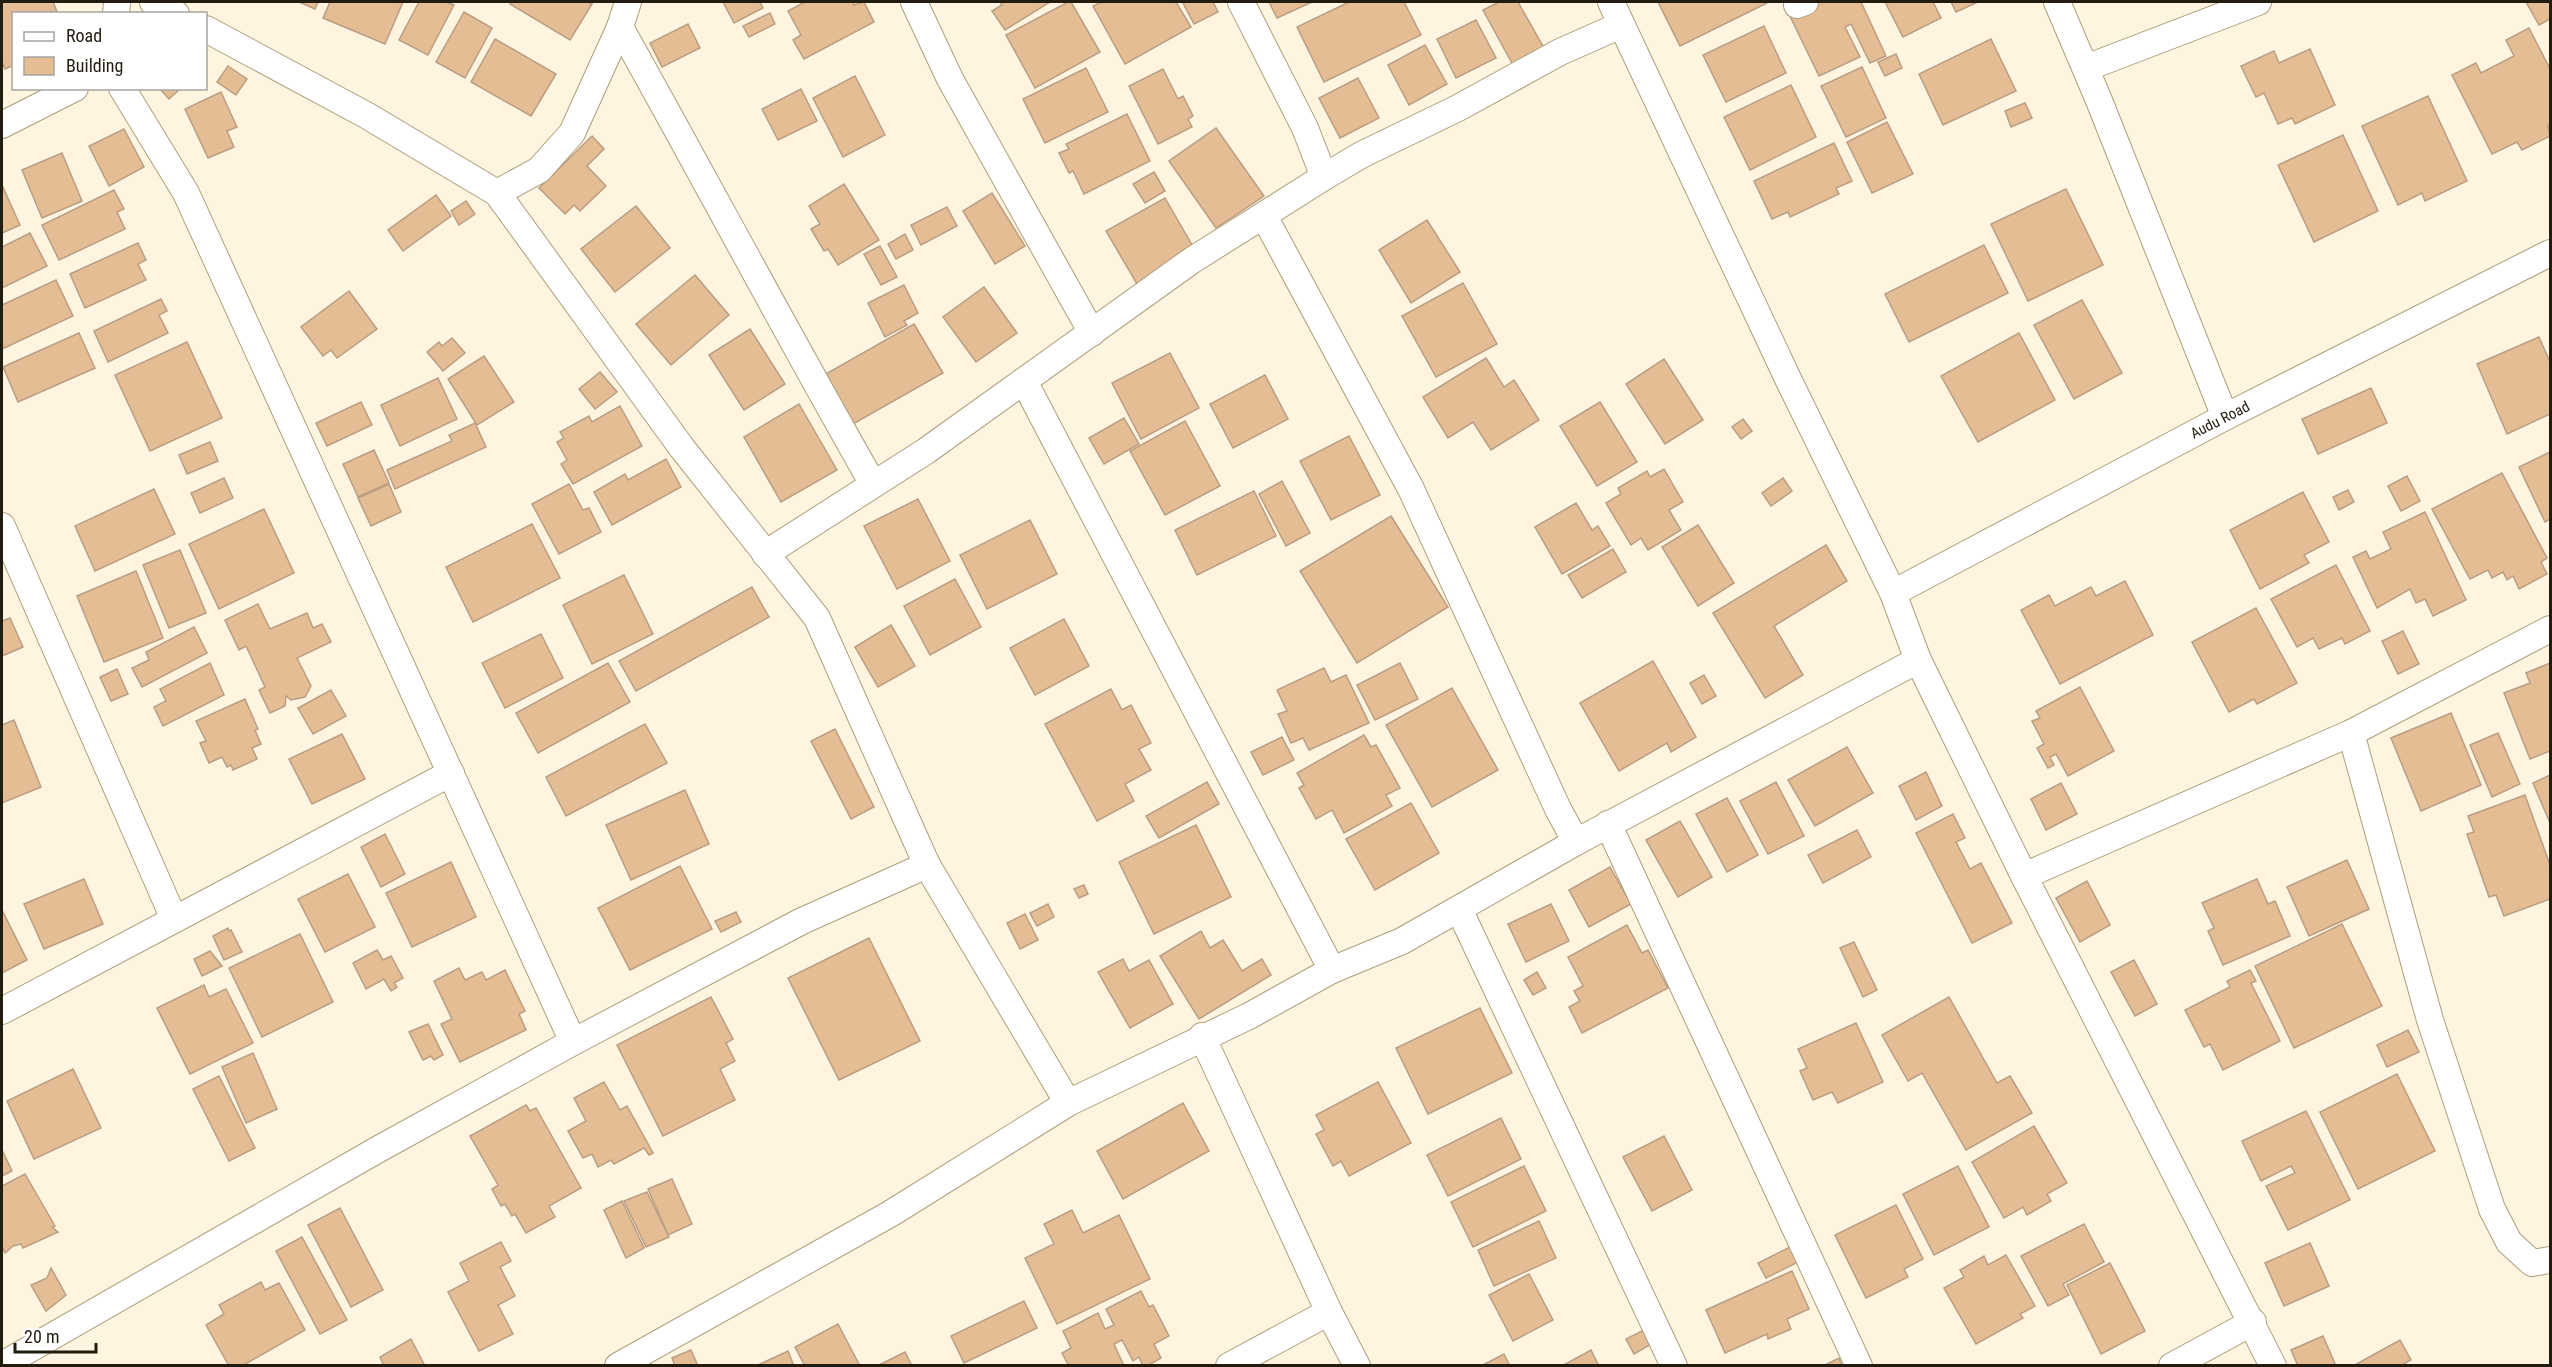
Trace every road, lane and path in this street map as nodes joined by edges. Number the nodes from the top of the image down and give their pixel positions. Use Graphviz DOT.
graph roads {
  1 [pos="153,2"];
  2 [pos="628,2"];
  3 [pos="914,2"];
  4 [pos="1241,2"];
  5 [pos="1611,2"];
  6 [pos="2057,2"];
  7 [pos="2258,2"];
  8 [pos="172,12"];
  9 [pos="1621,25"];
  10 [pos="621,27"];
  11 [pos="207,30"];
  12 [pos="2086,68"];
  13 [pos="71,90"];
  14 [pos="123,90"];
  15 [pos="2,125"];
  16 [pos="1324,177"];
  17 [pos="497,193"];
  18 [pos="1264,216"];
  19 [pos="2548,259"];
  20 [pos="1092,333"];
  21 [pos="1024,381"];
  22 [pos="2225,417"];
  23 [pos="869,477"];
  24 [pos="2,526"];
  25 [pos="765,554"];
  26 [pos="1893,593"];
  27 [pos="2550,629"];
  28 [pos="1918,660"];
  29 [pos="2351,733"];
  30 [pos="451,773"];
  31 [pos="1608,825"];
  32 [pos="1576,842"];
  33 [pos="927,865"];
  34 [pos="2024,876"];
  35 [pos="1460,909"];
  36 [pos="174,919"];
  37 [pos="1332,970"];
  38 [pos="2,1011"];
  39 [pos="1202,1036"];
  40 [pos="573,1042"];
  41 [pos="1068,1103"];
  42 [pos="2550,1260"];
  43 [pos="1329,1312"];
  44 [pos="2253,1322"];
  45 [pos="2,1365"];
  46 [pos="618,1365"];
  47 [pos="1229,1365"];
  48 [pos="1357,1365"];
  49 [pos="1674,1365"];
  50 [pos="1859,1365"];
  51 [pos="2172,1365"];
  52 [pos="2274,1365"];
  1 -- 8 [label="street"];
  2 -- 10 [label="street"];
  3 -- 20 [label="street"];
  4 -- 16 [label="street"];
  5 -- 9 [label="street"];
  6 -- 12 [label="street"];
  7 -- 12 [label="street"];
  9 -- 16 [label="street"];
  9 -- 26 [label="street"];
  10 -- 17 [label="street"];
  10 -- 23 [label="street"];
  11 -- 17 [label="street"];
  12 -- 22 [label="street"];
  13 -- 15 [label="street"];
  14 -- 30 [label="street"];
  16 -- 18 [label="street"];
  17 -- 25 [label="street"];
  18 -- 20 [label="street"];
  18 -- 32 [label="street"];
  19 -- 22 [label="street, Audu Road"];
  20 -- 21 [label="street"];
  21 -- 25 [label="street"];
  21 -- 37 [label="street"];
  22 -- 26 [label="street, Audu Road"];
  24 -- 36 [label="street"];
  25 -- 33 [label="street"];
  26 -- 28 [label="street"];
  27 -- 29 [label="street"];
  28 -- 31 [label="street"];
  28 -- 34 [label="street"];
  29 -- 34 [label="street"];
  29 -- 42 [label="street"];
  30 -- 36 [label="street"];
  30 -- 40 [label="street"];
  31 -- 32 [label="street"];
  31 -- 50 [label="street"];
  32 -- 35 [label="street"];
  33 -- 40 [label="street"];
  33 -- 41 [label="street"];
  34 -- 44 [label="street"];
  35 -- 37 [label="street"];
  35 -- 49 [label="street"];
  36 -- 38 [label="street"];
  37 -- 39 [label="street"];
  39 -- 41 [label="street"];
  39 -- 43 [label="street"];
  40 -- 45 [label="street"];
  41 -- 46 [label="street"];
  43 -- 47 [label="street"];
  43 -- 48 [label="street"];
  44 -- 51 [label="street"];
  44 -- 52 [label="street"];
}
